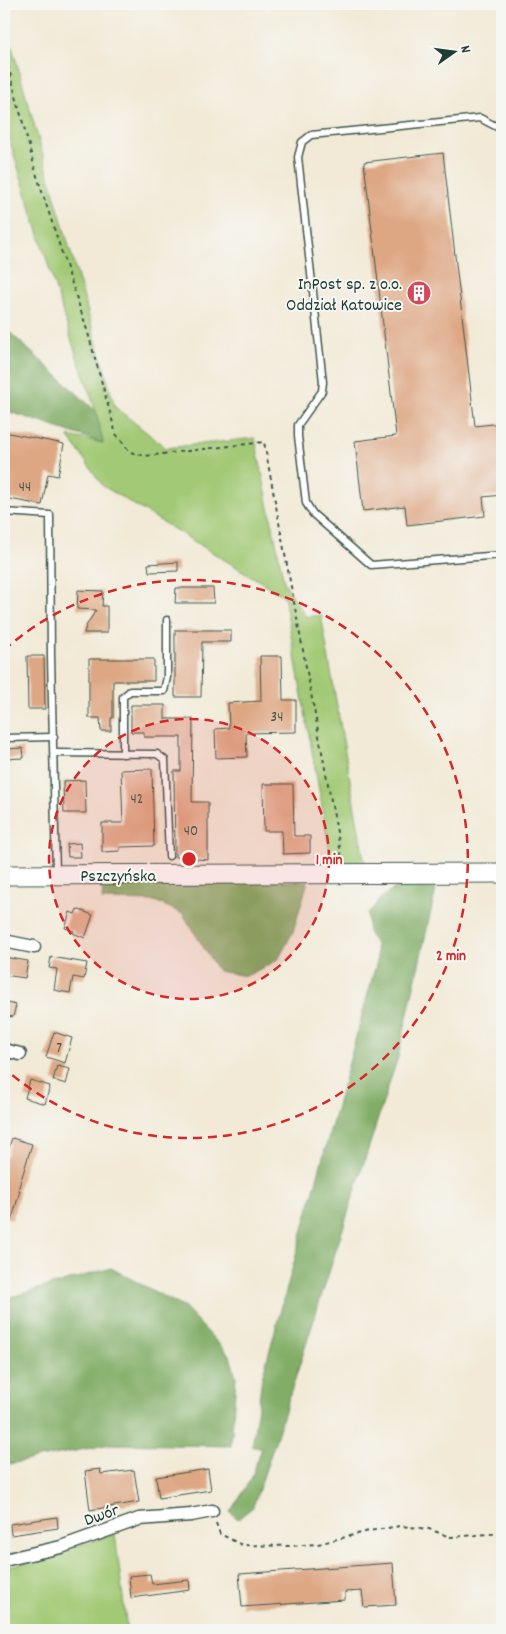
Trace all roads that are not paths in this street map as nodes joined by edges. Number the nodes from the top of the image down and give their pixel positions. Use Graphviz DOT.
graph roads {
  1 [pos="502,132"];
  2 [pos="4,512"];
  3 [pos="502,555"];
  4 [pos="167,620"];
  5 [pos="54,736"];
  6 [pos="4,738"];
  7 [pos="54,754"];
  8 [pos="123,754"];
  9 [pos="169,856"];
  10 [pos="502,873"];
  11 [pos="4,875"];
  12 [pos="56,875"];
  13 [pos="4,941"];
  14 [pos="34,947"];
  15 [pos="4,1050"];
  16 [pos="20,1054"];
  17 [pos="212,1511"];
  18 [pos="4,1560"];
  1 -- 3 [label="lane"];
  2 -- 5 [label="lane"];
  4 -- 8 [label="lane"];
  5 -- 6 [label="lane"];
  5 -- 7 [label="lane"];
  7 -- 8 [label="lane"];
  7 -- 12 [label="lane"];
  8 -- 9 [label="lane"];
  10 -- 12 [label="main road, Pszczyńska"];
  11 -- 12 [label="main road, Pszczyńska"];
  13 -- 14 [label="street"];
  15 -- 16 [label="street"];
  17 -- 18 [label="street, Dwór"];
}
